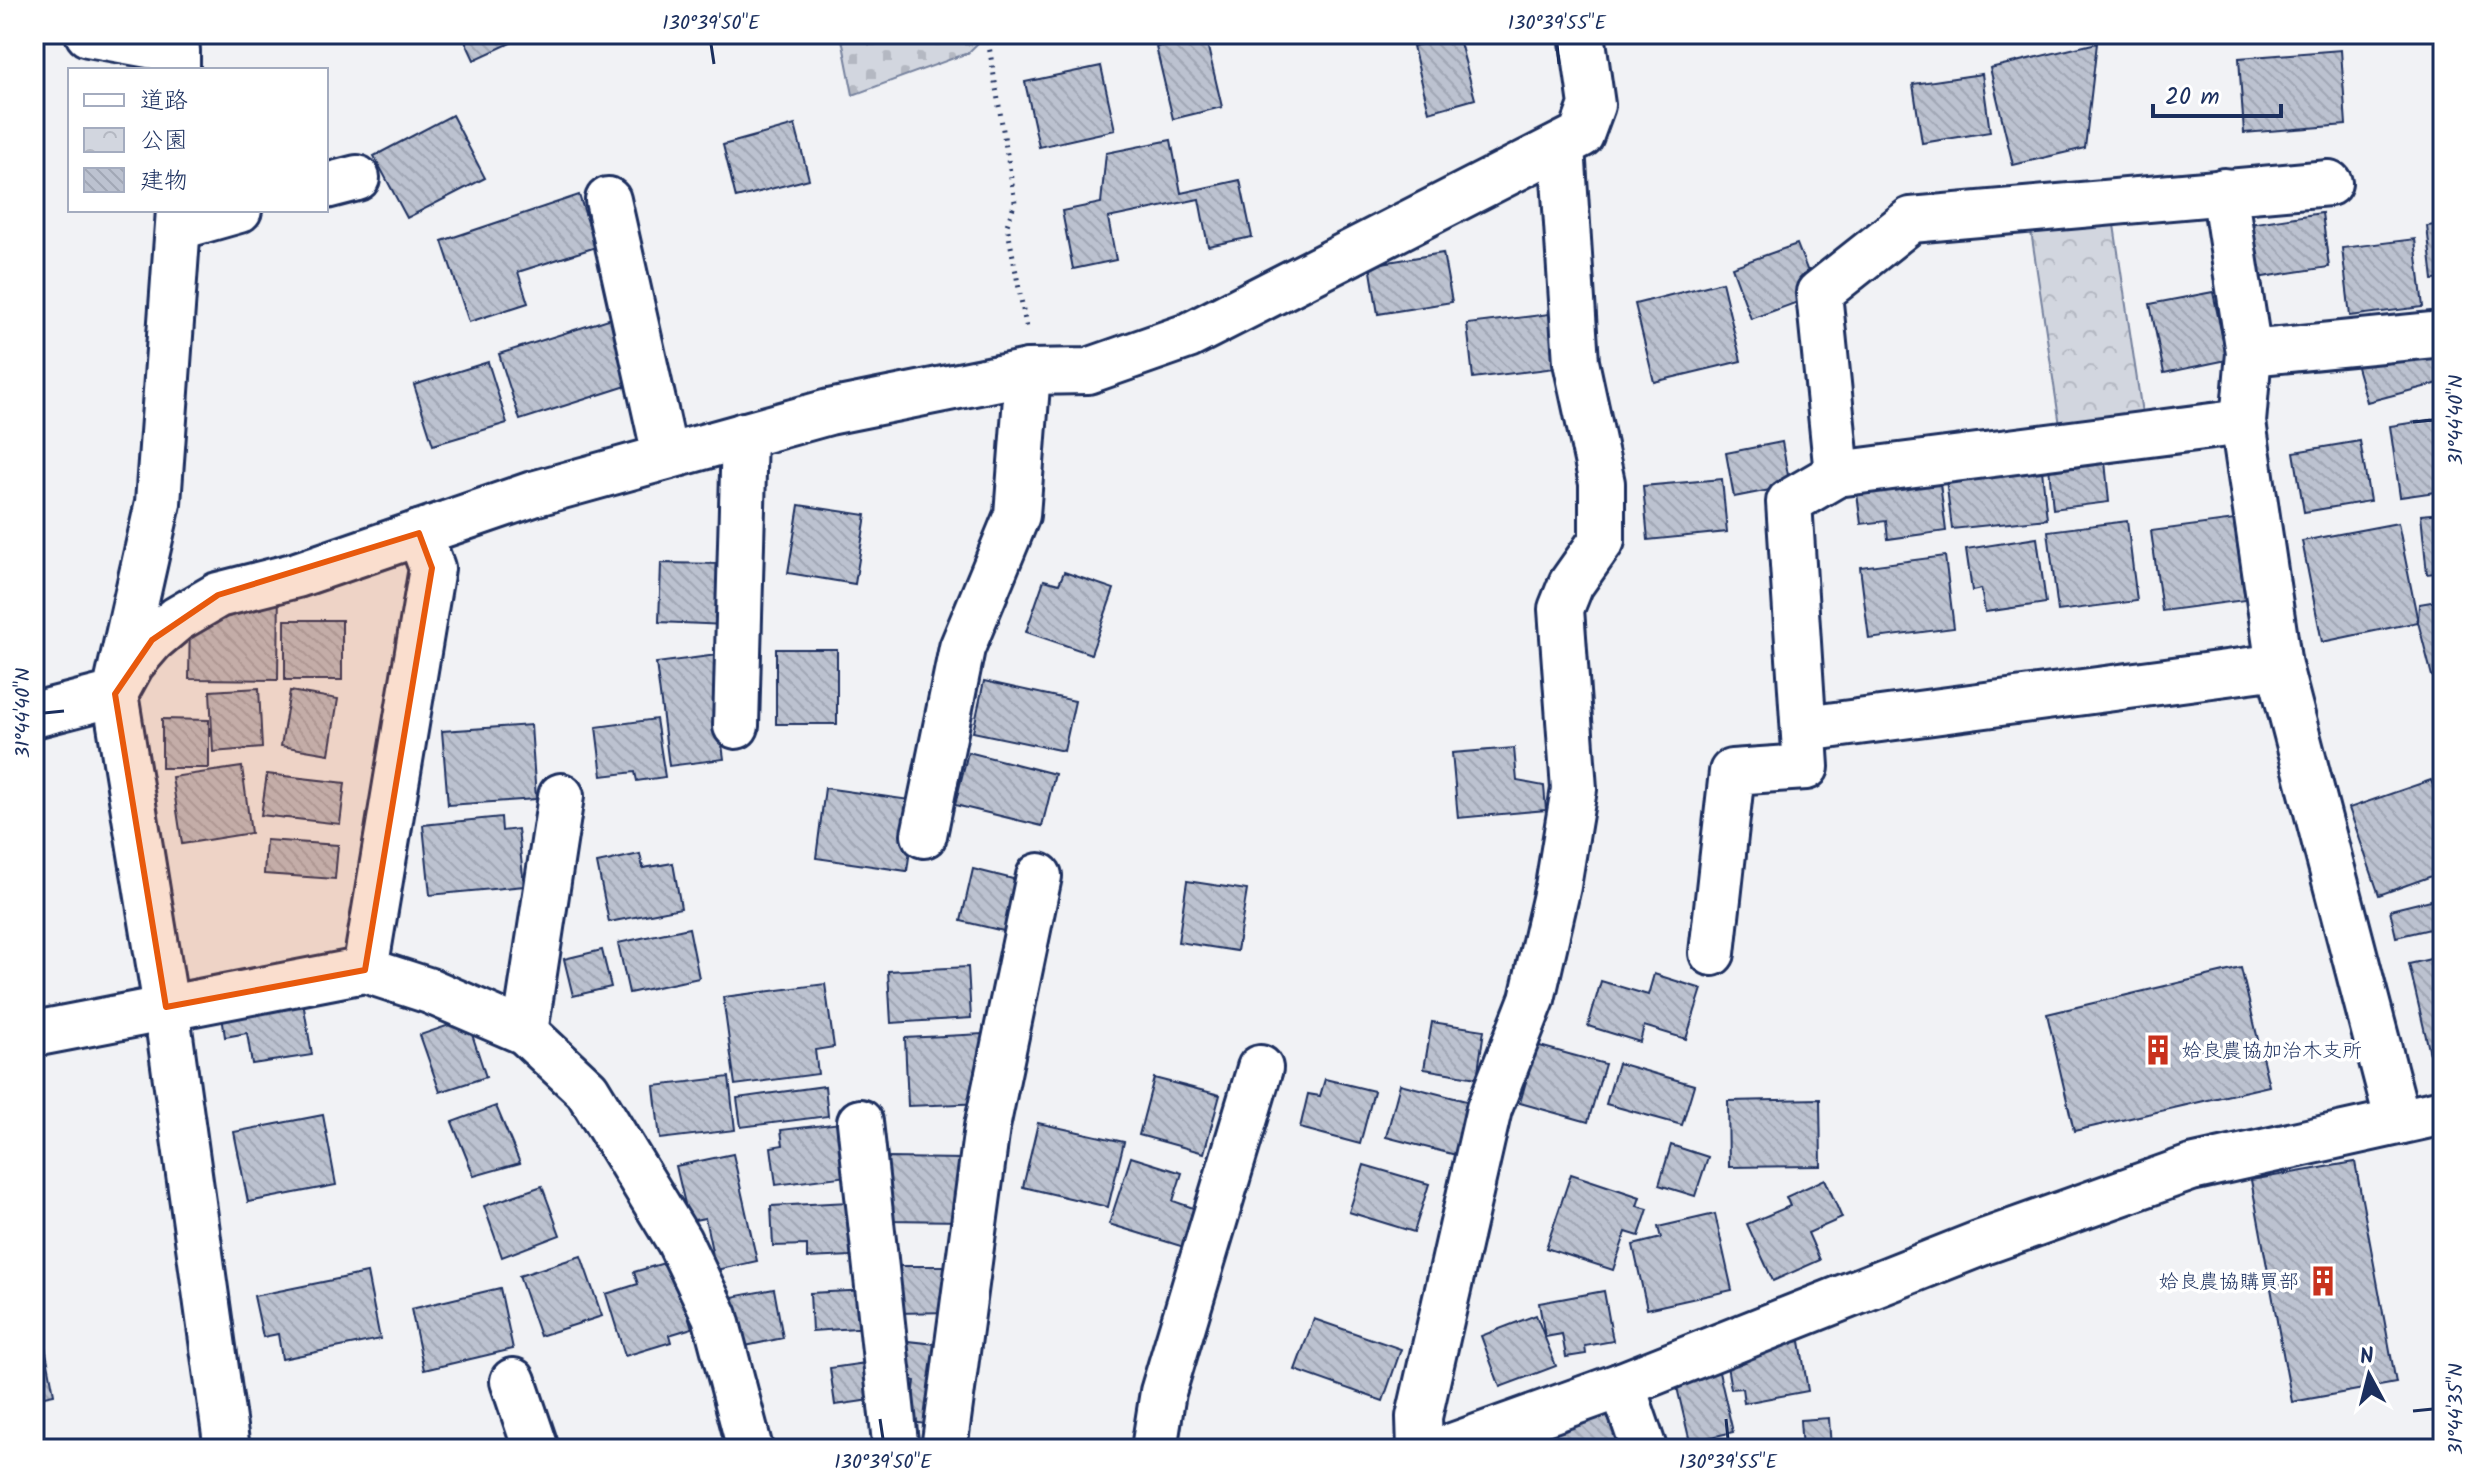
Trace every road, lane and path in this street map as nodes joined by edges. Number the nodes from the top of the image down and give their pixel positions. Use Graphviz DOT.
graph roads {
  1 [pos="88,34"];
  2 [pos="987,34"];
  3 [pos="1582,34"];
  4 [pos="177,68"];
  5 [pos="1562,147"];
  6 [pos="2329,183"];
  7 [pos="2224,191"];
  8 [pos="608,200"];
  9 [pos="224,212"];
  10 [pos="179,218"];
  11 [pos="2443,334"];
  12 [pos="2249,353"];
  13 [pos="1028,372"];
  14 [pos="2243,422"];
  15 [pos="744,435"];
  16 [pos="665,455"];
  17 [pos="1837,474"];
  18 [pos="419,533"];
  19 [pos="2279,666"];
  20 [pos="115,694"];
  21 [pos="34,715"];
  22 [pos="736,726"];
  23 [pos="1805,729"];
  24 [pos="561,796"];
  25 [pos="924,835"];
  26 [pos="1039,876"];
  27 [pos="1712,953"];
  28 [pos="365,970"];
  29 [pos="166,1007"];
  30 [pos="525,1032"];
  31 [pos="34,1034"];
  32 [pos="1260,1068"];
  33 [pos="2443,1112"];
  34 [pos="860,1122"];
  35 [pos="2398,1122"];
  36 [pos="513,1381"];
  37 [pos="1622,1385"];
  38 [pos="894,1447"];
  39 [pos="227,1449"];
  40 [pos="536,1449"];
  41 [pos="750,1449"];
  42 [pos="944,1449"];
  43 [pos="1154,1449"];
  44 [pos="1420,1449"];
  45 [pos="1444,1449"];
  46 [pos="1644,1449"];
  1 -- 4 [label="street"];
  2 -- 13 [label="path"];
  3 -- 5 [label="street"];
  5 -- 13 [label="street"];
  5 -- 44 [label="street"];
  6 -- 7 [label="street"];
  7 -- 12 [label="street"];
  7 -- 17 [label="street"];
  8 -- 16 [label="street"];
  9 -- 10 [label="street"];
  10 -- 20 [label="street"];
  11 -- 12 [label="street"];
  12 -- 14 [label="street"];
  13 -- 15 [label="street"];
  13 -- 25 [label="street"];
  14 -- 17 [label="street"];
  14 -- 19 [label="street"];
  15 -- 16 [label="street"];
  15 -- 22 [label="street"];
  16 -- 18 [label="street"];
  17 -- 23 [label="street"];
  18 -- 20 [label="street"];
  18 -- 28 [label="street"];
  19 -- 23 [label="street"];
  19 -- 35 [label="street"];
  20 -- 21 [label="street"];
  20 -- 29 [label="street"];
  23 -- 27 [label="street"];
  24 -- 30 [label="street"];
  26 -- 42 [label="street"];
  28 -- 29 [label="street"];
  28 -- 30 [label="street"];
  29 -- 31 [label="street"];
  29 -- 39 [label="street"];
  30 -- 41 [label="street"];
  32 -- 43 [label="street"];
  33 -- 35 [label="street"];
  34 -- 38 [label="street"];
  35 -- 37 [label="street"];
  36 -- 40 [label="street"];
  37 -- 45 [label="street"];
  37 -- 46 [label="street"];
}
